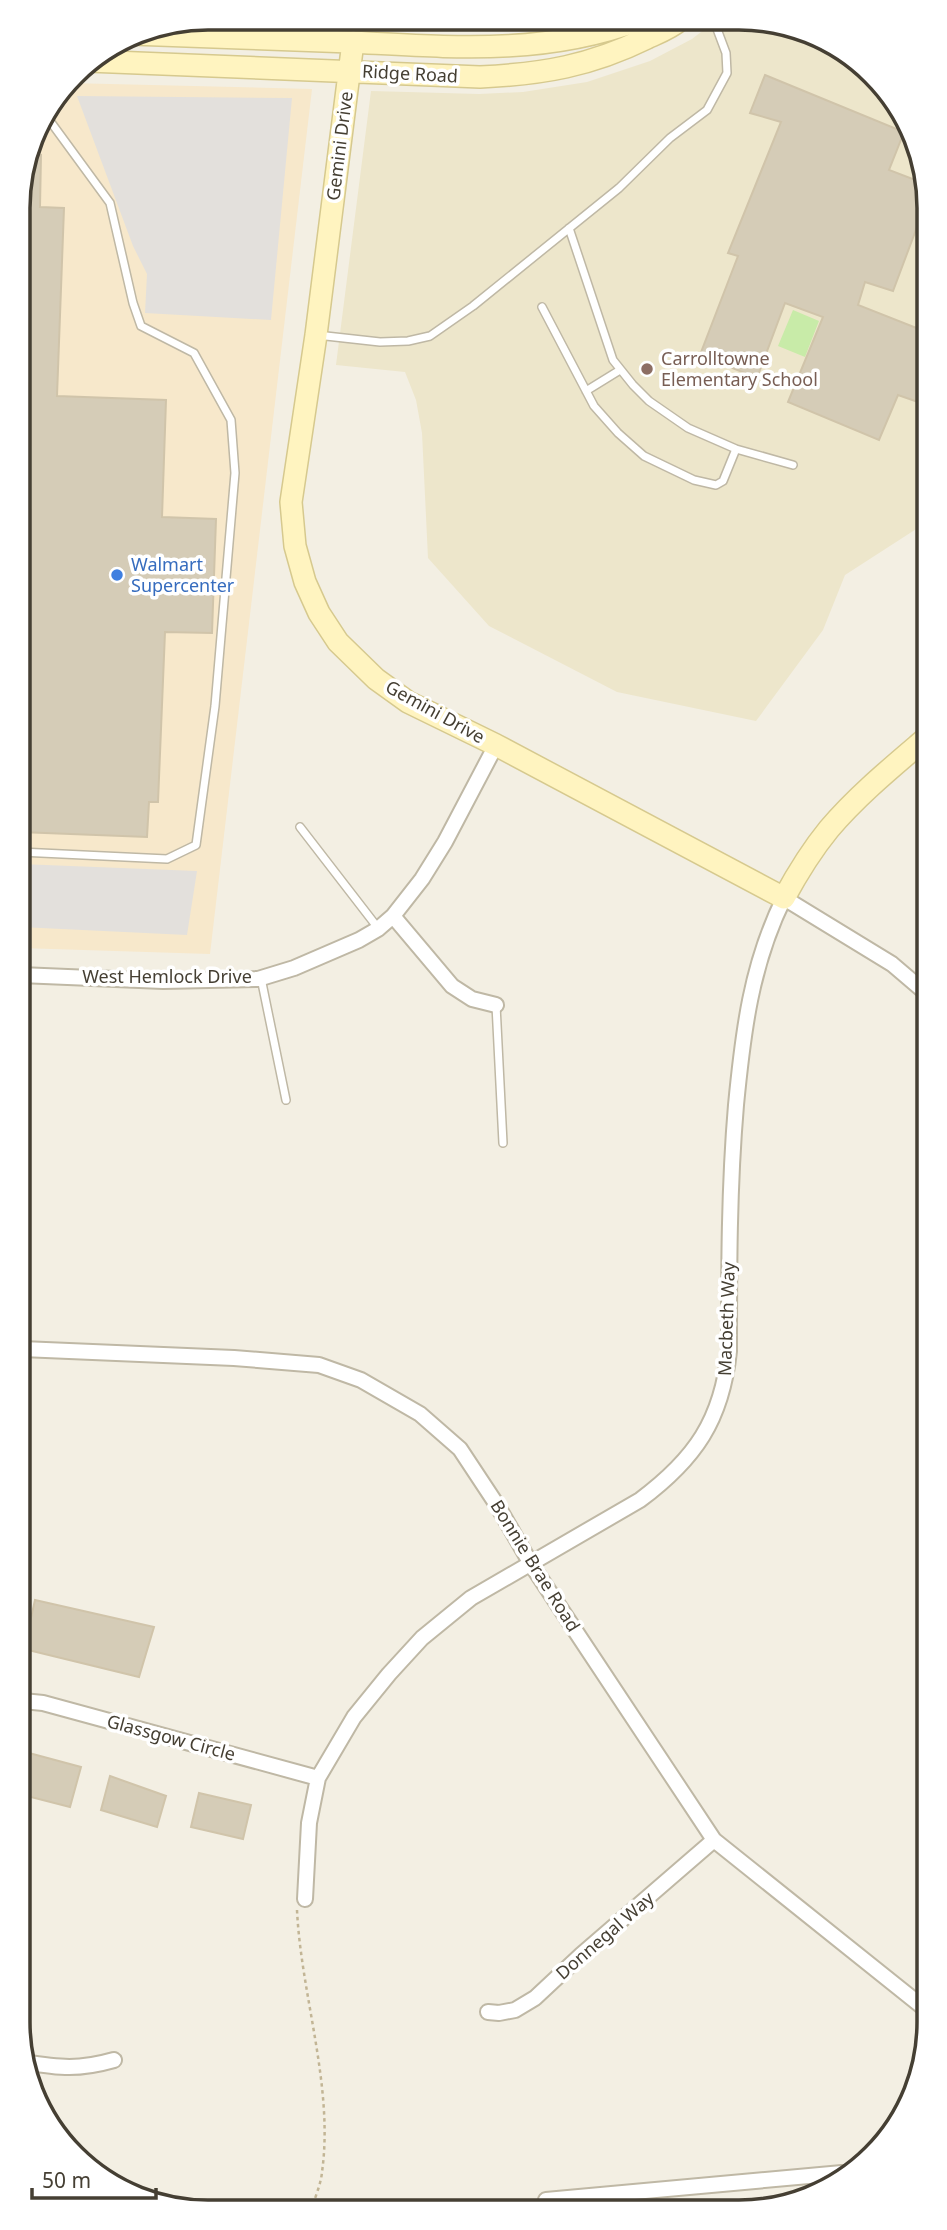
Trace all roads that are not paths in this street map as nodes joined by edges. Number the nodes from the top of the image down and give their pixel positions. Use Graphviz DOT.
graph roads {
  1 [pos="606,30"];
  2 [pos="660,30"];
  3 [pos="718,30"];
  4 [pos="164,35"];
  5 [pos="353,43"];
  6 [pos="106,62"];
  7 [pos="349,71"];
  8 [pos="52,123"];
  9 [pos="569,228"];
  10 [pos="542,307"];
  11 [pos="316,335"];
  12 [pos="620,370"];
  13 [pos="586,391"];
  14 [pos="736,449"];
  15 [pos="793,465"];
  16 [pos="496,746"];
  17 [pos="917,746"];
  18 [pos="300,827"];
  19 [pos="30,852"];
  20 [pos="784,898"];
  21 [pos="393,916"];
  22 [pos="378,929"];
  23 [pos="30,975"];
  24 [pos="261,978"];
  25 [pos="917,985"];
  26 [pos="496,1005"];
  27 [pos="286,1100"];
  28 [pos="503,1143"];
  29 [pos="30,1349"];
  30 [pos="531,1564"];
  31 [pos="30,1702"];
  32 [pos="318,1778"];
  33 [pos="714,1840"];
  34 [pos="305,1899"];
  35 [pos="917,2002"];
  36 [pos="488,2012"];
  37 [pos="114,2060"];
  38 [pos="35,2064"];
  39 [pos="831,2174"];
  40 [pos="546,2200"];
  1 -- 5 [label="street, Ridge Road"];
  2 -- 7 [label="street, Ridge Road"];
  3 -- 9 [label="lane"];
  4 -- 5 [label="street, Ridge Road"];
  5 -- 7 [label="street, Gemini Drive"];
  6 -- 7 [label="street, Ridge Road"];
  7 -- 11 [label="street, Gemini Drive"];
  8 -- 19 [label="lane"];
  9 -- 11 [label="lane"];
  9 -- 12 [label="lane"];
  10 -- 13 [label="lane"];
  11 -- 16 [label="street, Gemini Drive"];
  12 -- 13 [label="lane"];
  12 -- 14 [label="lane"];
  13 -- 14 [label="lane"];
  14 -- 15 [label="lane"];
  16 -- 20 [label="street, Gemini Drive"];
  16 -- 21 [label="street, West Hemlock Drive"];
  17 -- 20 [label="street, Macbeth Way"];
  18 -- 22 [label="lane"];
  20 -- 25 [label="street, Gemini Drive"];
  20 -- 30 [label="street, Macbeth Way"];
  21 -- 22 [label="street, West Hemlock Drive"];
  21 -- 26 [label="street"];
  22 -- 24 [label="street, West Hemlock Drive"];
  23 -- 24 [label="street, West Hemlock Drive"];
  24 -- 27 [label="lane"];
  26 -- 28 [label="lane"];
  29 -- 30 [label="street, Bonnie Brae Road"];
  30 -- 32 [label="street, Macbeth Way"];
  30 -- 33 [label="street, Bonnie Brae Road"];
  31 -- 32 [label="street, Glassgow Circle"];
  32 -- 34 [label="street, Macbeth Way"];
  33 -- 35 [label="street, Bonnie Brae Road"];
  33 -- 36 [label="street, Donnegal Way"];
  37 -- 38 [label="street"];
  39 -- 40 [label="street"];
}
